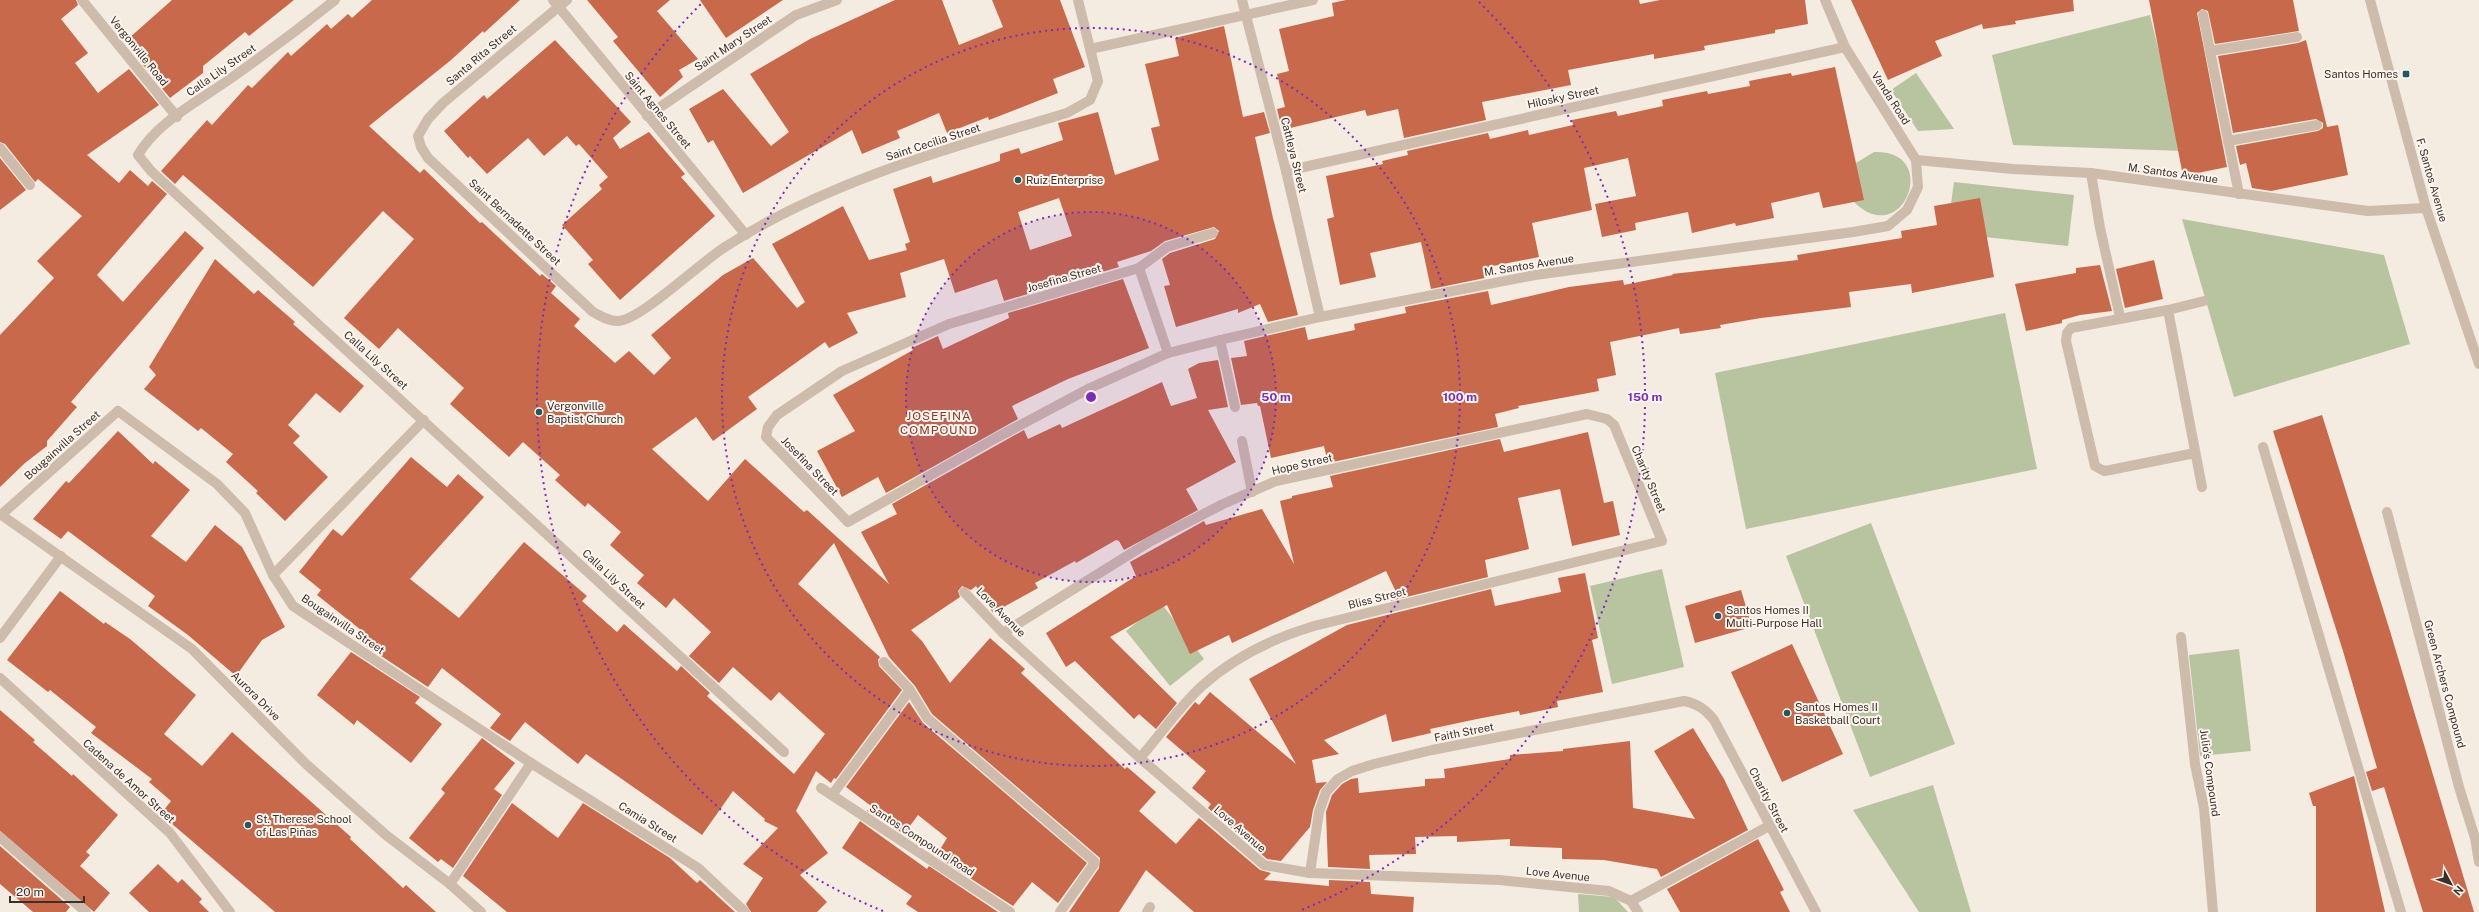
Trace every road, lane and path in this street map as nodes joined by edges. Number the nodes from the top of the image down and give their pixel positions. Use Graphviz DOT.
graph roads {
  1 [pos="82,0"];
  2 [pos="335,0"];
  3 [pos="567,0"];
  4 [pos="837,0"];
  5 [pos="1078,0"];
  6 [pos="1242,0"];
  7 [pos="1313,0"];
  8 [pos="1825,0"];
  9 [pos="2370,0"];
  10 [pos="555,4"];
  11 [pos="1245,14"];
  12 [pos="2203,15"];
  13 [pos="2297,37"];
  14 [pos="1845,47"];
  15 [pos="1090,49"];
  16 [pos="2210,51"];
  17 [pos="647,116"];
  18 [pos="177,117"];
  19 [pos="2318,125"];
  20 [pos="418,136"];
  21 [pos="2228,141"];
  22 [pos="0,148"];
  23 [pos="1916,160"];
  24 [pos="1286,171"];
  25 [pos="2091,174"];
  26 [pos="30,185"];
  27 [pos="2239,194"];
  28 [pos="2426,208"];
  29 [pos="1907,210"];
  30 [pos="1213,233"];
  31 [pos="746,235"];
  32 [pos="1140,268"];
  33 [pos="2204,300"];
  34 [pos="2168,310"];
  35 [pos="1320,317"];
  36 [pos="2120,317"];
  37 [pos="606,318"];
  38 [pos="1220,340"];
  39 [pos="1168,353"];
  40 [pos="2479,364"];
  41 [pos="1234,406"];
  42 [pos="424,420"];
  43 [pos="1614,425"];
  44 [pos="1242,441"];
  45 [pos="2263,446"];
  46 [pos="2195,453"];
  47 [pos="2202,487"];
  48 [pos="1252,492"];
  49 [pos="2387,512"];
  50 [pos="1,515"];
  51 [pos="1662,541"];
  52 [pos="61,556"];
  53 [pos="273,575"];
  54 [pos="964,592"];
  55 [pos="1002,633"];
  56 [pos="0,638"];
  57 [pos="2181,638"];
  58 [pos="884,662"];
  59 [pos="0,678"];
  60 [pos="910,690"];
  61 [pos="1696,704"];
  62 [pos="784,752"];
  63 [pos="1140,758"];
  64 [pos="531,762"];
  65 [pos="821,788"];
  66 [pos="832,795"];
  67 [pos="1768,826"];
  68 [pos="0,837"];
  69 [pos="2479,862"];
  70 [pos="1310,873"];
  71 [pos="450,884"];
  72 [pos="1631,901"];
  73 [pos="86,912"];
  74 [pos="230,912"];
  75 [pos="480,912"];
  76 [pos="745,912"];
  77 [pos="1010,912"];
  78 [pos="1060,912"];
  79 [pos="1638,912"];
  80 [pos="1816,912"];
  81 [pos="2213,912"];
  82 [pos="2401,912"];
  1 -- 18 [label="street, Vergonville Road"];
  2 -- 18 [label="street, Calla Lily Street"];
  3 -- 10 [label="street, Santa Rita Street"];
  4 -- 17 [label="street, Saint Mary Street"];
  5 -- 15 [label="street, Saint Cecilia Street"];
  6 -- 11 [label="street, Cattleya Street"];
  7 -- 11 [label="street"];
  8 -- 14 [label="street, Vanda Road"];
  9 -- 28 [label="street, F. Santos Avenue"];
  10 -- 17 [label="street, Saint Agnes Street"];
  10 -- 20 [label="street, Santa Rita Street"];
  11 -- 15 [label="street"];
  11 -- 24 [label="street, Cattleya Street"];
  12 -- 16 [label="street"];
  13 -- 16 [label="street"];
  14 -- 23 [label="street, Vanda Road"];
  14 -- 24 [label="street, Hilosky Street"];
  15 -- 31 [label="street, Saint Cecilia Street"];
  16 -- 21 [label="street"];
  17 -- 31 [label="street, Saint Agnes Street"];
  18 -- 42 [label="street, Calla Lily Street"];
  19 -- 21 [label="street"];
  20 -- 37 [label="street, Saint Bernadette Street"];
  21 -- 27 [label="street"];
  22 -- 26 [label="street"];
  23 -- 25 [label="street, M. Santos Avenue"];
  23 -- 29 [label="street, Vanda Road"];
  24 -- 35 [label="street, Cattleya Street"];
  25 -- 27 [label="street, M. Santos Avenue"];
  25 -- 36 [label="street"];
  27 -- 28 [label="street, M. Santos Avenue"];
  28 -- 40 [label="street, F. Santos Avenue"];
  29 -- 35 [label="street, M. Santos Avenue"];
  30 -- 32 [label="street, Josefina Street"];
  31 -- 37 [label="street, Saint Cecilia Street"];
  32 -- 39 [label="street"];
  32 -- 39 [label="street, Josefina Street"];
  33 -- 34 [label="street"];
  34 -- 36 [label="street"];
  34 -- 46 [label="street"];
  35 -- 38 [label="street, M. Santos Avenue"];
  36 -- 46 [label="street"];
  38 -- 39 [label="street, Josefina Street"];
  38 -- 41 [label="street"];
  42 -- 53 [label="street"];
  42 -- 62 [label="street, Calla Lily Street"];
  43 -- 48 [label="street, Hope Street"];
  43 -- 51 [label="street, Charity Street"];
  44 -- 48 [label="street"];
  45 -- 82 [label="street"];
  46 -- 47 [label="street"];
  48 -- 55 [label="street, Hope Street"];
  49 -- 69 [label="street, Green Archers Compound"];
  50 -- 52 [label="street, Aurora Drive"];
  50 -- 53 [label="street, Bougainvilla Street"];
  51 -- 63 [label="street, Bliss Street"];
  52 -- 56 [label="street"];
  52 -- 71 [label="street, Aurora Drive"];
  53 -- 64 [label="street, Bougainvilla Street"];
  54 -- 55 [label="street, Love Avenue"];
  55 -- 63 [label="street, Love Avenue"];
  57 -- 81 [label="street, Julio's Compound"];
  58 -- 60 [label="street"];
  59 -- 74 [label="street, Cadena de Amor Street"];
  60 -- 66 [label="street"];
  60 -- 78 [label="street"];
  61 -- 67 [label="street, Charity Street"];
  61 -- 70 [label="street, Faith Street"];
  63 -- 70 [label="street, Love Avenue"];
  64 -- 71 [label="street"];
  64 -- 76 [label="street, Camia Street"];
  65 -- 66 [label="street, Santos Compound Road"];
  66 -- 77 [label="street, Santos Compound Road"];
  67 -- 72 [label="street"];
  67 -- 80 [label="street, Charity Street"];
  68 -- 73 [label="street"];
  70 -- 72 [label="street, Love Avenue"];
  71 -- 75 [label="street, Aurora Drive"];
  72 -- 79 [label="street"];
}
